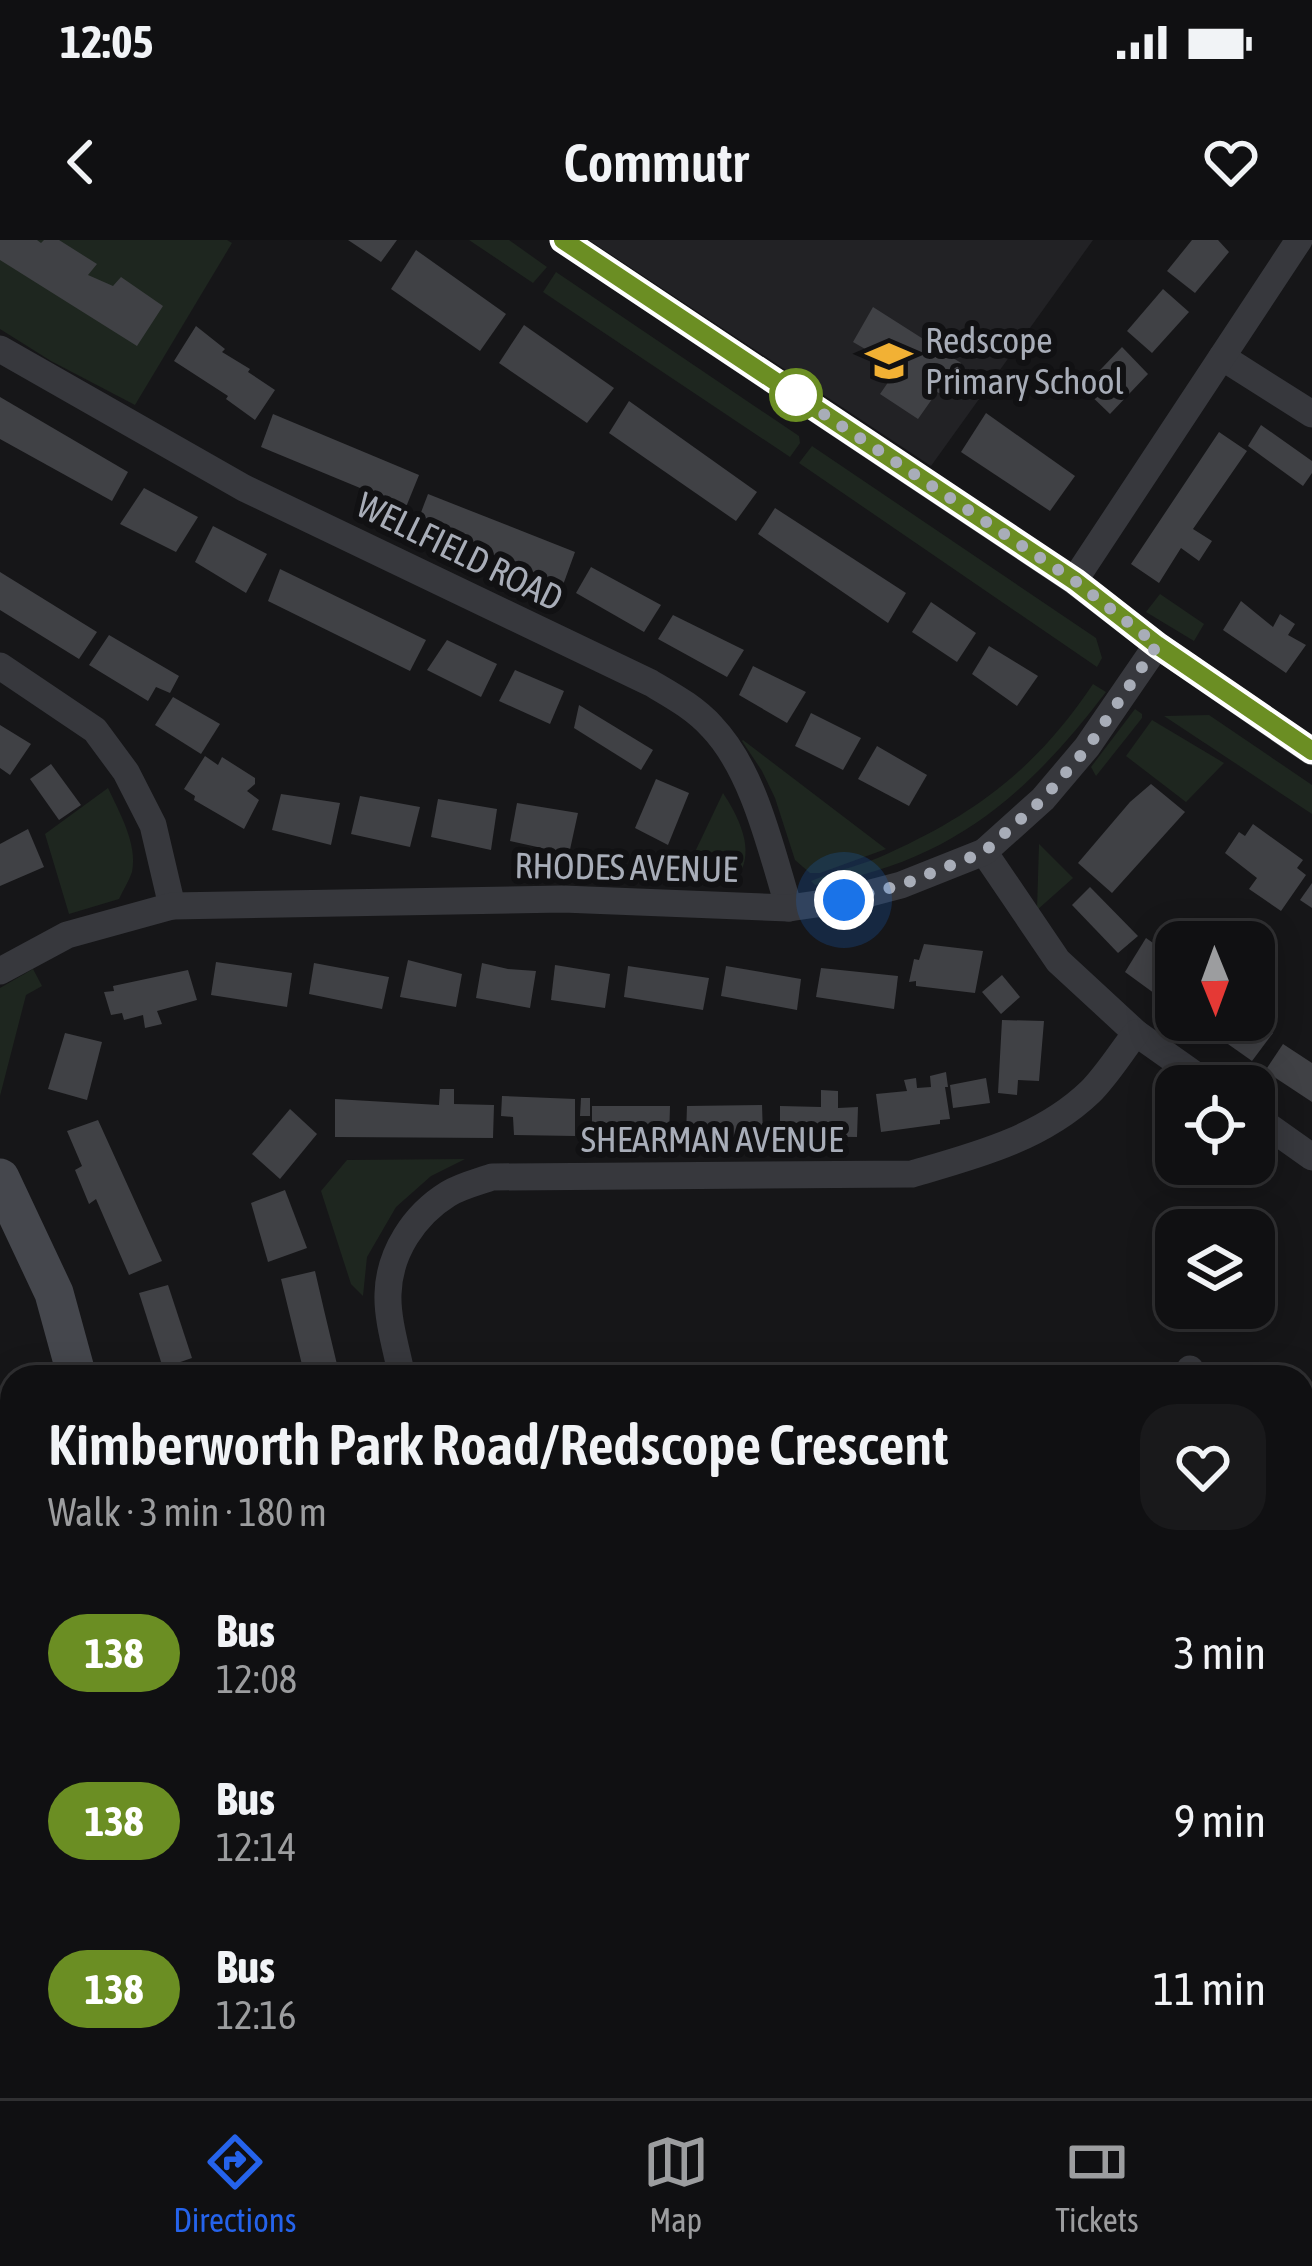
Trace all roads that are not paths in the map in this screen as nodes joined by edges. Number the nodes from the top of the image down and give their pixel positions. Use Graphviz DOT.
graph roads {
  1 [pos="562,240"];
  2 [pos="1299,240"];
  3 [pos="0,349"];
  4 [pos="1222,357"];
  5 [pos="1312,415"];
  6 [pos="1075,581"];
  7 [pos="1157,645"];
  8 [pos="0,666"];
  9 [pos="1312,752"];
  10 [pos="984,852"];
  11 [pos="172,906"];
  12 [pos="789,908"];
  13 [pos="0,971"];
  14 [pos="1136,1033"];
  15 [pos="1181,1065"];
  16 [pos="1275,1131"];
  17 [pos="1312,1157"];
  18 [pos="0,1178"];
  19 [pos="74,1365"];
  20 [pos="400,1365"];
  1 -- 6 [label="street"];
  2 -- 4 [label="street"];
  3 -- 12 [label="street, WELLFIELD ROAD"];
  4 -- 5 [label="street"];
  4 -- 6 [label="street"];
  6 -- 7 [label="street"];
  7 -- 9 [label="street"];
  7 -- 10 [label="street, RHODES AVENUE"];
  8 -- 11 [label="street"];
  10 -- 12 [label="street, RHODES AVENUE"];
  10 -- 14 [label="street"];
  11 -- 12 [label="street, RHODES AVENUE"];
  11 -- 13 [label="street, RHODES AVENUE"];
  14 -- 15 [label="street"];
  14 -- 20 [label="street, SHEARMAN AVENUE"];
  16 -- 17 [label="street"];
  18 -- 19 [label="street"];
}
